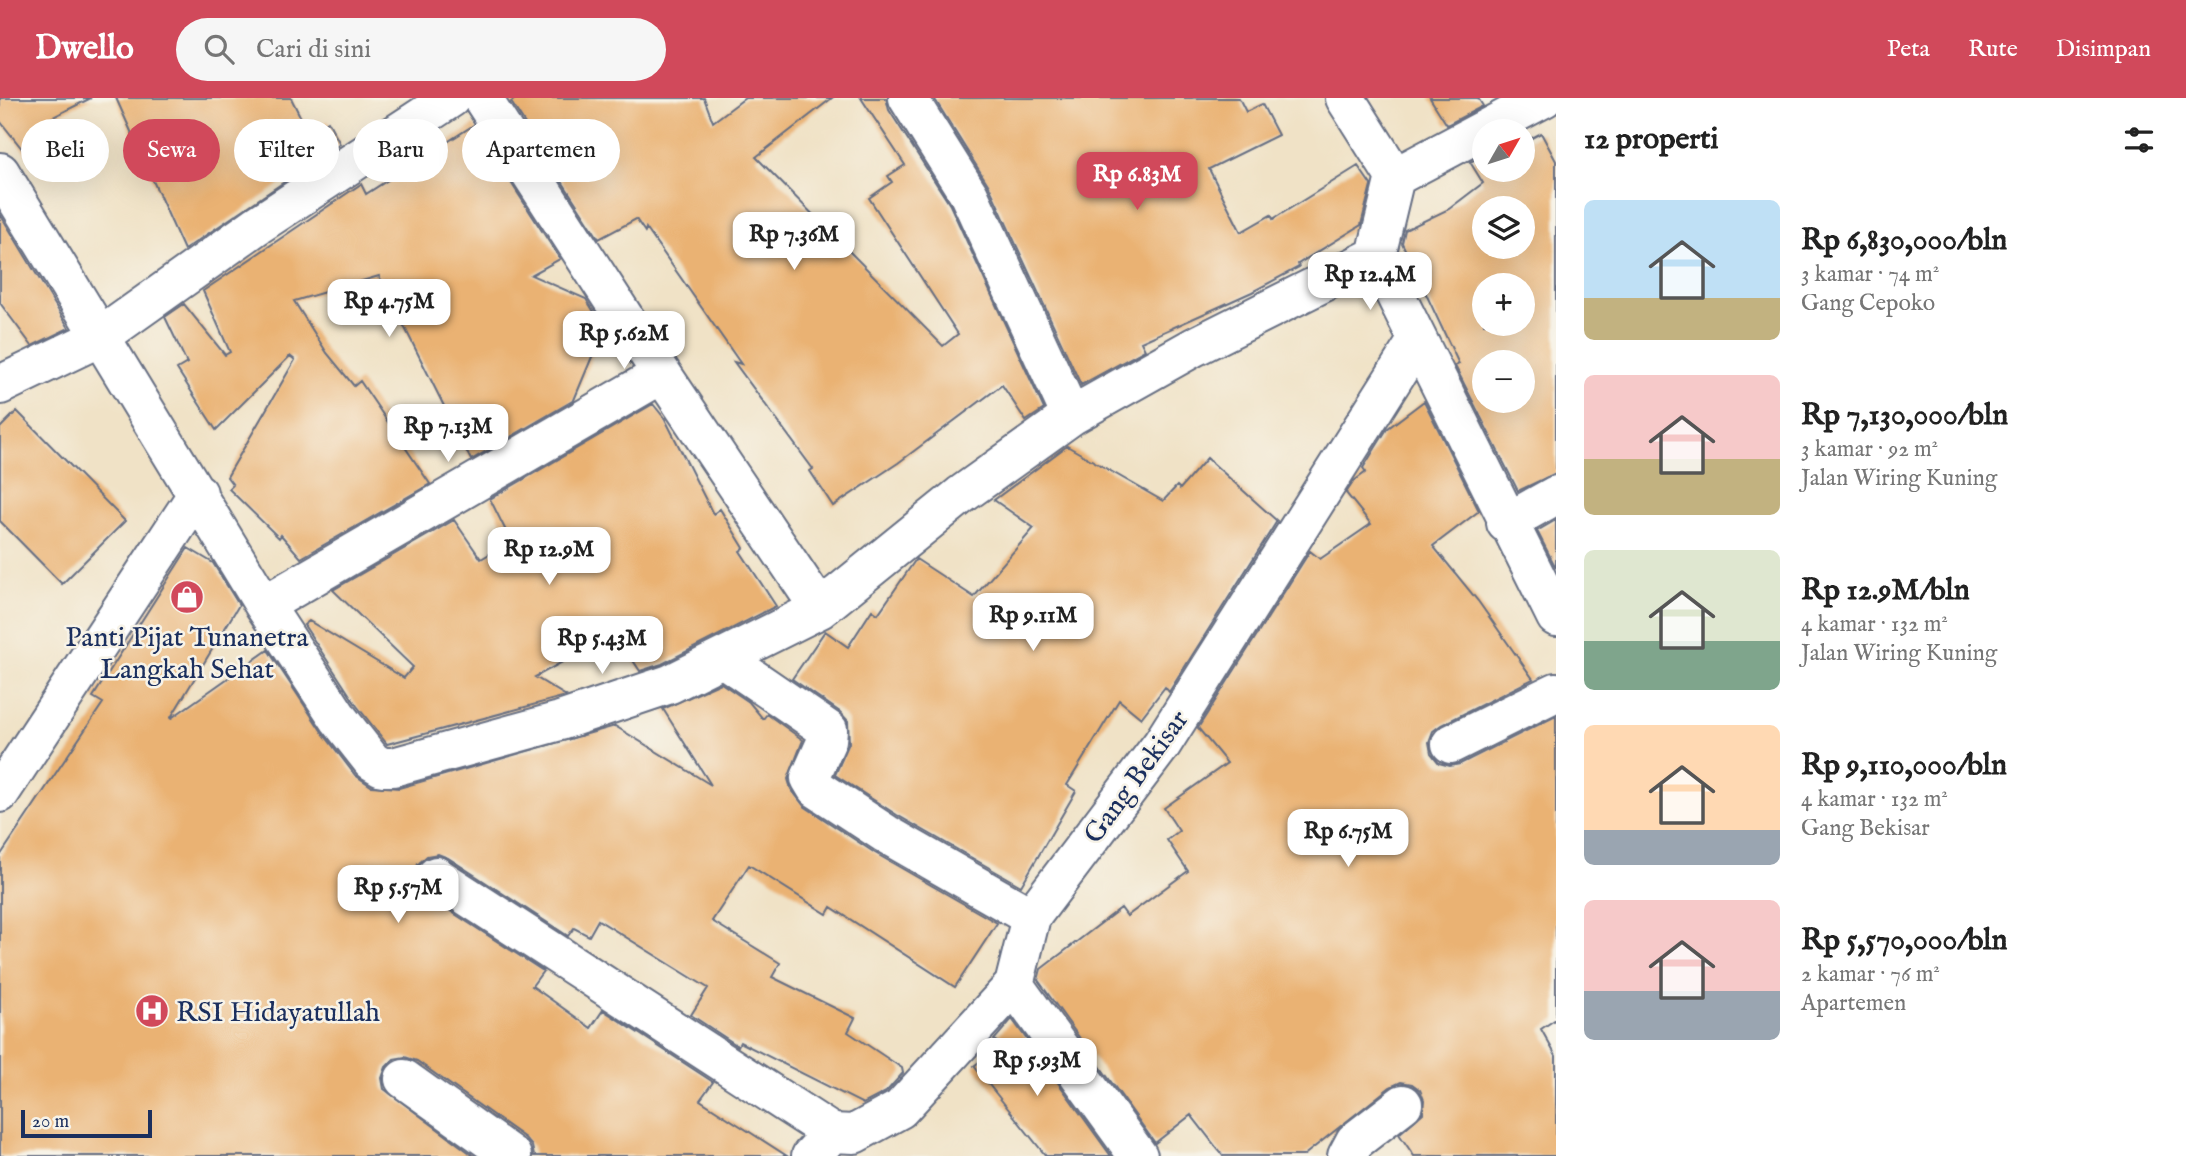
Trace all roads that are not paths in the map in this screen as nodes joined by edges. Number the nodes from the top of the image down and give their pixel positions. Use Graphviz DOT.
graph roads {
  1 [pos="451,98"];
  2 [pos="482,98"];
  3 [pos="908,98"];
  4 [pos="1345,98"];
  5 [pos="1544,98"];
  6 [pos="0,172"];
  7 [pos="1395,177"];
  8 [pos="1376,256"];
  9 [pos="100,337"];
  10 [pos="1418,341"];
  11 [pos="662,374"];
  12 [pos="0,385"];
  13 [pos="1071,416"];
  14 [pos="198,494"];
  15 [pos="1556,495"];
  16 [pos="1506,523"];
  17 [pos="264,605"];
  18 [pos="820,609"];
  19 [pos="1556,617"];
  20 [pos="723,658"];
  21 [pos="1556,692"];
  22 [pos="1451,744"];
  23 [pos="0,793"];
  24 [pos="436,876"];
  25 [pos="1031,917"];
  26 [pos="1014,985"];
  27 [pos="404,1079"];
  28 [pos="1403,1104"];
  29 [pos="822,1144"];
  30 [pos="512,1156"];
  31 [pos="1138,1156"];
  32 [pos="1348,1156"];
  1 -- 9 [label="street"];
  2 -- 11 [label="street"];
  3 -- 13 [label="street"];
  4 -- 7 [label="street"];
  5 -- 7 [label="street"];
  6 -- 9 [label="street"];
  7 -- 8 [label="street"];
  8 -- 10 [label="street"];
  8 -- 13 [label="street"];
  9 -- 12 [label="street"];
  9 -- 14 [label="street"];
  10 -- 16 [label="street"];
  10 -- 25 [label="street, Gang Bekisar"];
  11 -- 17 [label="street"];
  11 -- 18 [label="street"];
  13 -- 18 [label="street"];
  14 -- 17 [label="street"];
  14 -- 23 [label="street"];
  15 -- 16 [label="street"];
  16 -- 19 [label="street"];
  17 -- 20 [label="street"];
  18 -- 20 [label="street"];
  20 -- 25 [label="street"];
  21 -- 22 [label="street"];
  24 -- 29 [label="street"];
  25 -- 26 [label="street, Gang Bekisar"];
  26 -- 29 [label="street, Gang Bekisar"];
  26 -- 31 [label="street"];
  27 -- 30 [label="street"];
  28 -- 32 [label="street"];
}
